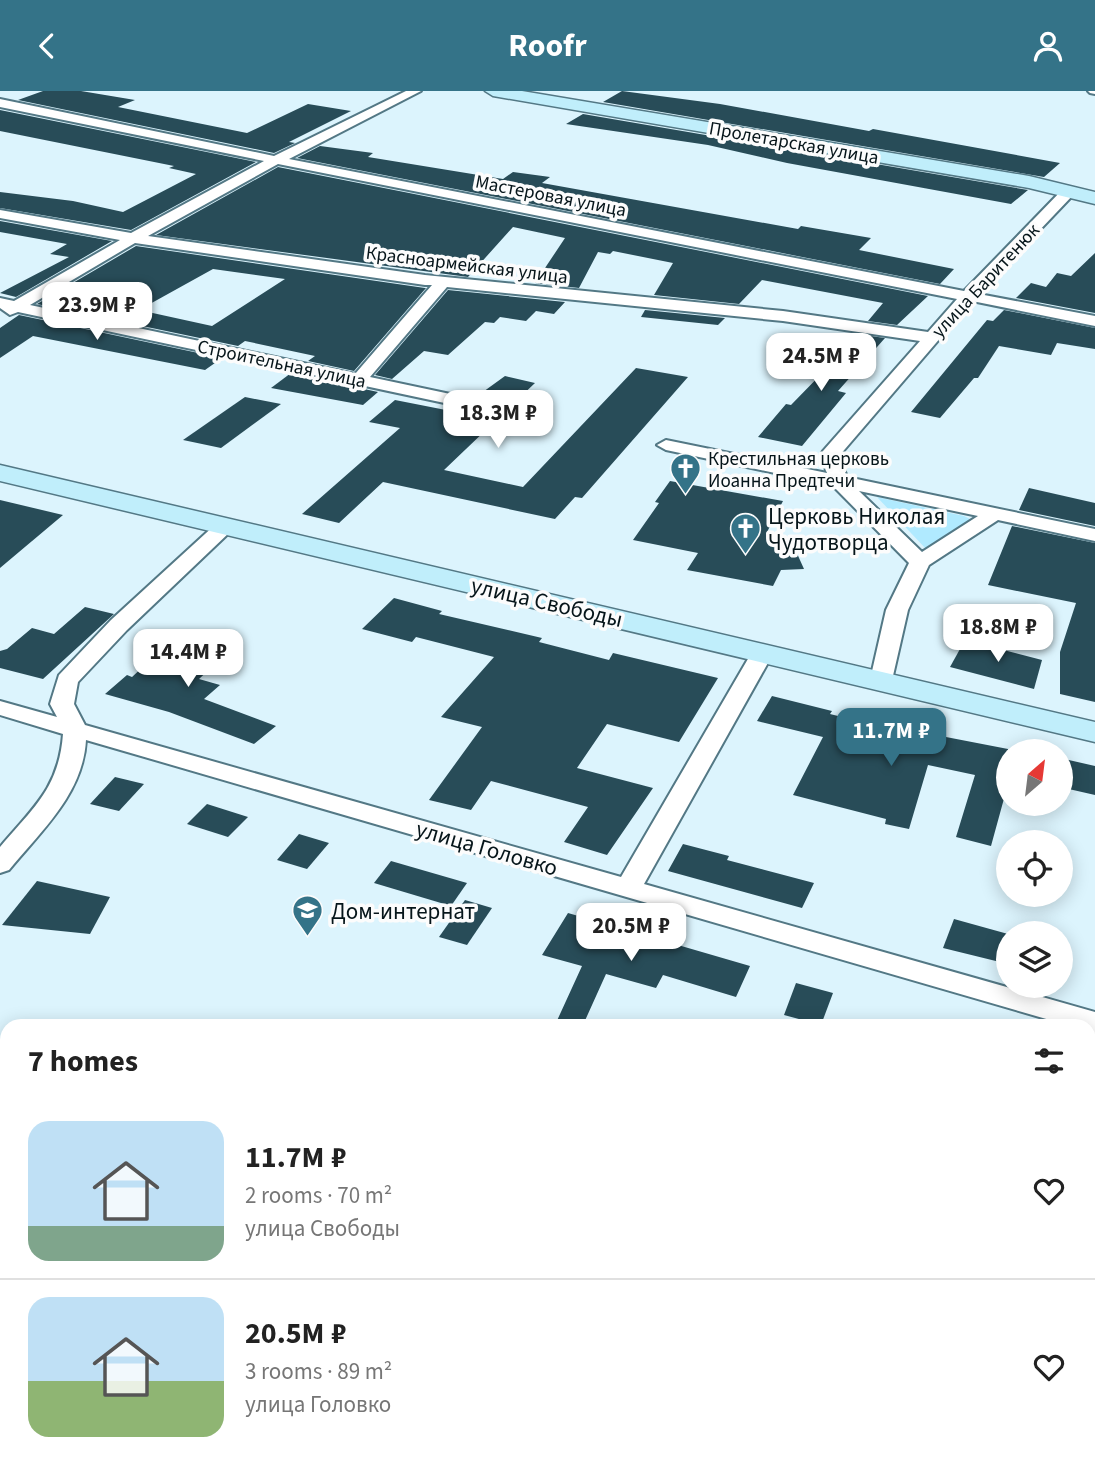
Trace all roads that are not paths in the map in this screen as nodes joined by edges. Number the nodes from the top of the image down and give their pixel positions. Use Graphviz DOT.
graph roads {
  1 [pos="415,91"];
  2 [pos="492,91"];
  3 [pos="0,103"];
  4 [pos="275,160"];
  5 [pos="1069,191"];
  6 [pos="1095,198"];
  7 [pos="0,214"];
  8 [pos="133,238"];
  9 [pos="443,282"];
  10 [pos="968,296"];
  11 [pos="8,305"];
  12 [pos="0,316"];
  13 [pos="1095,321"];
  14 [pos="932,338"];
  15 [pos="359,379"];
  16 [pos="482,406"];
  17 [pos="666,445"];
  18 [pos="0,473"];
  19 [pos="839,482"];
  20 [pos="993,515"];
  21 [pos="224,527"];
  22 [pos="1095,535"];
  23 [pos="920,562"];
  24 [pos="763,652"];
  25 [pos="881,680"];
  26 [pos="0,708"];
  27 [pos="75,728"];
  28 [pos="1095,732"];
  29 [pos="0,864"];
  30 [pos="628,888"];
  31 [pos="1081,1019"];
  1 -- 4 [label="street"];
  2 -- 5 [label="main road, Пролетарская улица"];
  3 -- 4 [label="street, Мастеровая улица"];
  4 -- 8 [label="street"];
  4 -- 10 [label="street, Мастеровая улица"];
  5 -- 6 [label="main road, Пролетарская улица"];
  5 -- 10 [label="street, улица Баритенюк"];
  7 -- 8 [label="street, Красноармейская улица"];
  8 -- 9 [label="street, Красноармейская улица"];
  8 -- 11 [label="street"];
  9 -- 14 [label="street, Красноармейская улица"];
  9 -- 15 [label="street"];
  10 -- 13 [label="street, Мастеровая улица"];
  10 -- 14 [label="street, улица Баритенюк"];
  11 -- 12 [label="street"];
  11 -- 15 [label="street, Строительная улица"];
  14 -- 19 [label="street, улица Баритенюк"];
  15 -- 16 [label="street, Строительная улица"];
  17 -- 19 [label="street"];
  18 -- 21 [label="main road, улица Свободы"];
  19 -- 20 [label="street"];
  19 -- 23 [label="street"];
  20 -- 22 [label="street"];
  20 -- 23 [label="street"];
  21 -- 24 [label="main road, улица Свободы"];
  21 -- 27 [label="street"];
  23 -- 25 [label="street"];
  24 -- 25 [label="main road, улица Свободы"];
  24 -- 30 [label="street"];
  25 -- 28 [label="main road, улица Свободы"];
  26 -- 27 [label="street, улица Головко"];
  27 -- 29 [label="street"];
  27 -- 30 [label="street, улица Головко"];
  30 -- 31 [label="street, улица Головко"];
}
